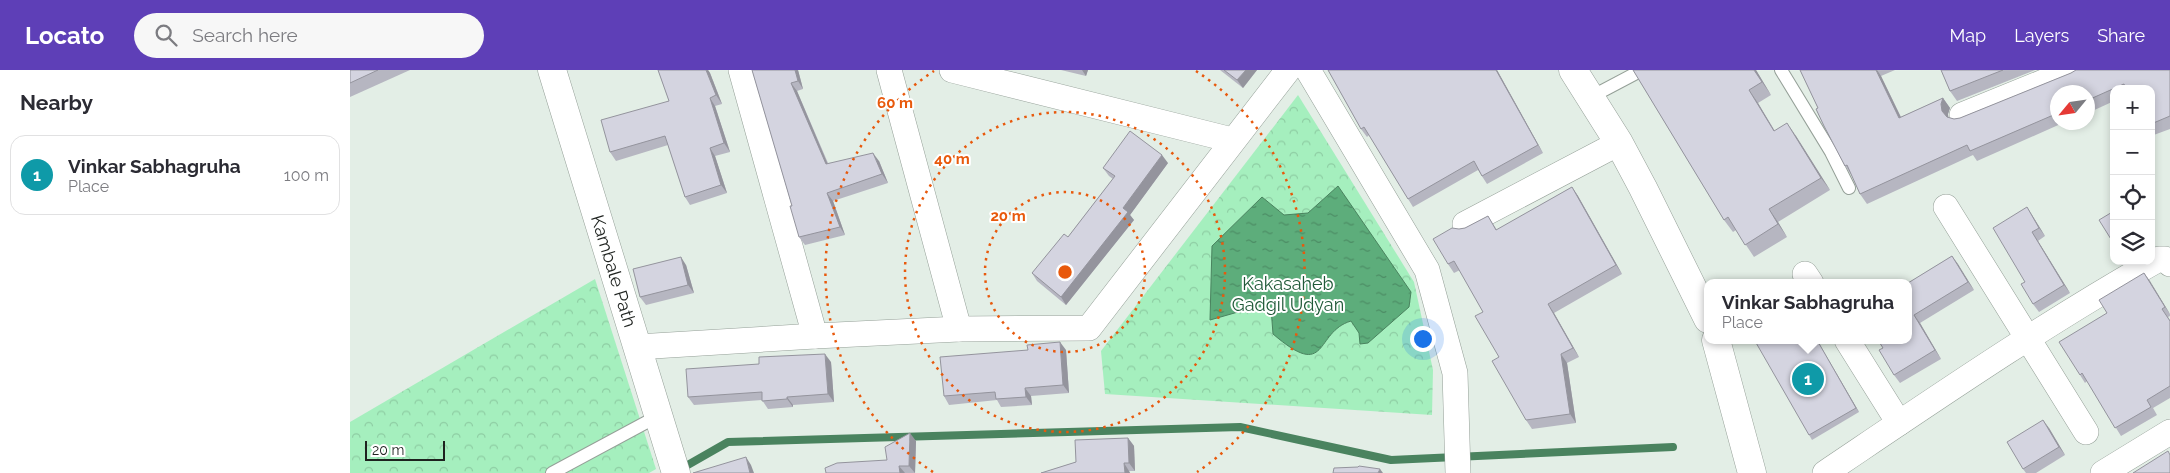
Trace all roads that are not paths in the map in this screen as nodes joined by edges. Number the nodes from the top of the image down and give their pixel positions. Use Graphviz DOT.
graph roads {
  1 [pos="552,70"];
  2 [pos="741,70"];
  3 [pos="889,70"];
  4 [pos="952,70"];
  5 [pos="1288,70"];
  6 [pos="1308,70"];
  7 [pos="1573,70"];
  8 [pos="1642,70"];
  9 [pos="1781,70"];
  10 [pos="2073,70"];
  11 [pos="1589,98"];
  12 [pos="1962,115"];
  13 [pos="1232,140"];
  14 [pos="1619,143"];
  15 [pos="1849,188"];
  16 [pos="1946,207"];
  17 [pos="1465,224"];
  18 [pos="2170,264"];
  19 [pos="1704,311"];
  20 [pos="959,329"];
  21 [pos="815,336"];
  22 [pos="2027,338"];
  23 [pos="1717,344"];
  24 [pos="1850,344"];
  25 [pos="637,347"];
  26 [pos="658,416"];
  27 [pos="1899,423"];
  28 [pos="2086,432"];
  29 [pos="2170,432"];
  30 [pos="673,463"];
  31 [pos="552,473"];
  32 [pos="1458,473"];
  33 [pos="1752,473"];
  34 [pos="1825,473"];
  35 [pos="2103,473"];
  1 -- 25 [label="street, Kambale Path"];
  2 -- 21 [label="street"];
  3 -- 20 [label="street"];
  4 -- 13 [label="street"];
  5 -- 13 [label="street"];
  6 -- 32 [label="street"];
  7 -- 11 [label="street"];
  8 -- 11 [label="lane"];
  9 -- 15 [label="lane"];
  10 -- 12 [label="street"];
  11 -- 14 [label="street"];
  13 -- 20 [label="street"];
  14 -- 17 [label="street"];
  14 -- 19 [label="street"];
  16 -- 22 [label="street"];
  18 -- 22 [label="street"];
  20 -- 21 [label="street"];
  21 -- 25 [label="street"];
  22 -- 27 [label="street"];
  22 -- 28 [label="street"];
  23 -- 33 [label="street"];
  24 -- 27 [label="street"];
  25 -- 26 [label="street, Kambale Path"];
  26 -- 30 [label="street, Kambale Path"];
  26 -- 31 [label="lane"];
  27 -- 34 [label="street"];
  29 -- 35 [label="street"];
}
